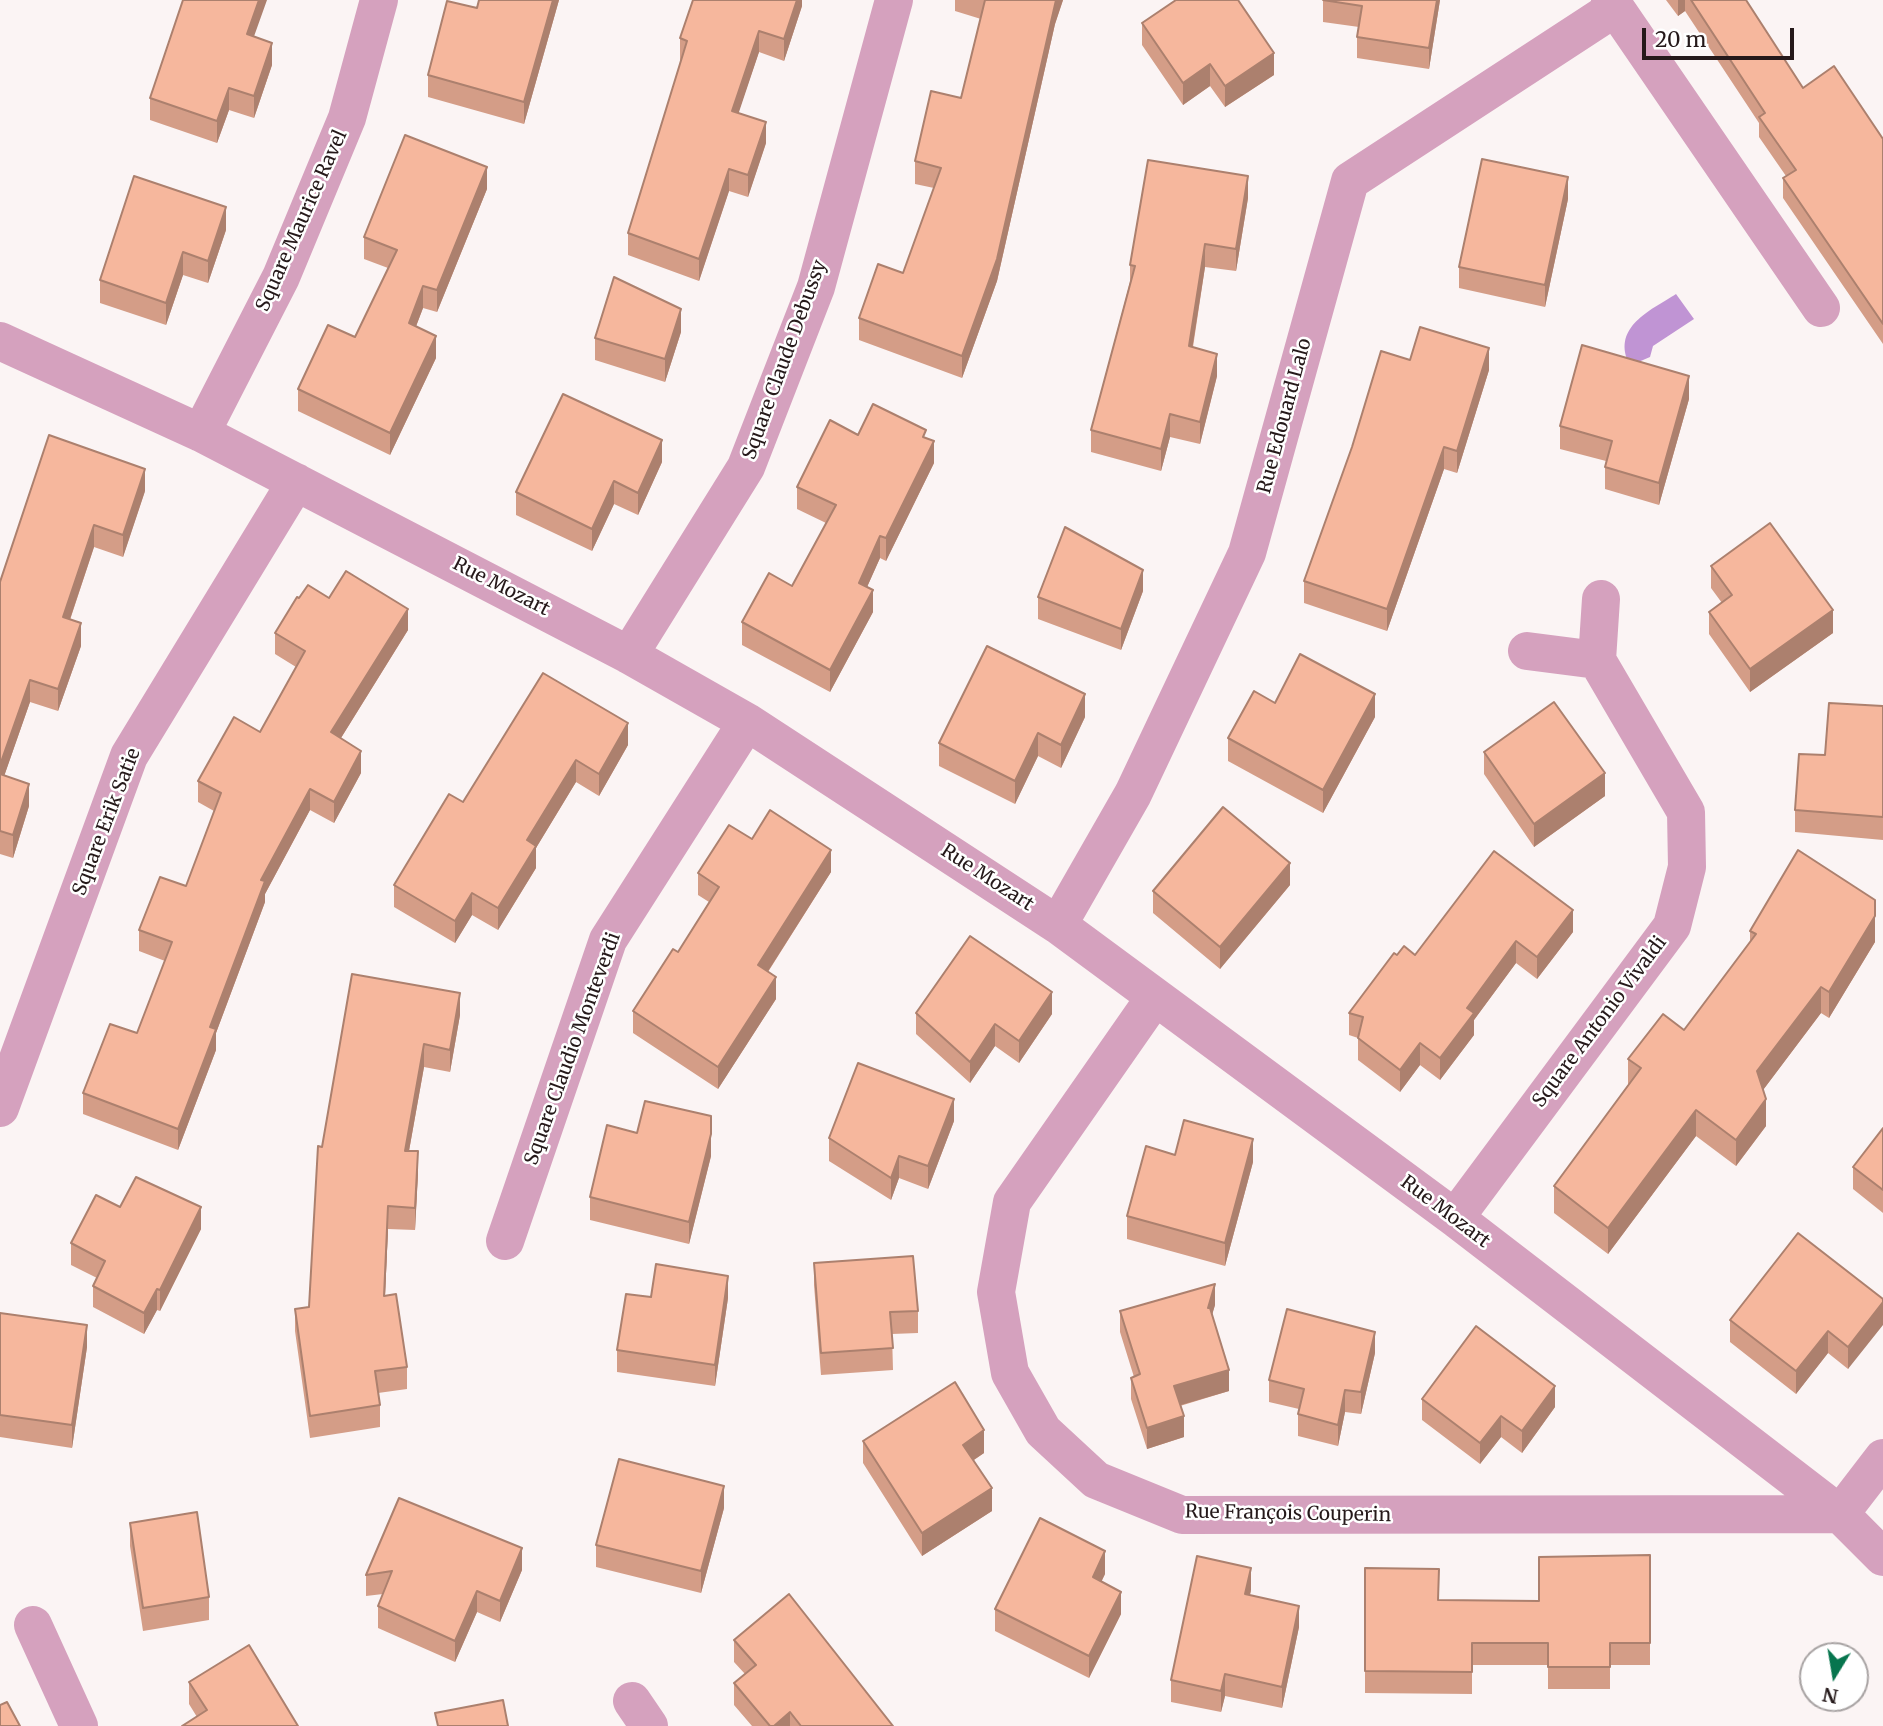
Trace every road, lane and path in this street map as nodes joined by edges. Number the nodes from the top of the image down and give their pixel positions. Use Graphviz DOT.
graph roads {
  1 [pos="379,0"];
  2 [pos="894,0"];
  3 [pos="1612,4"];
  4 [pos="1821,308"];
  5 [pos="0,341"];
  6 [pos="201,433"];
  7 [pos="296,482"];
  8 [pos="1601,599"];
  9 [pos="1527,651"];
  10 [pos="629,655"];
  11 [pos="1597,660"];
  12 [pos="747,722"];
  13 [pos="1058,925"];
  14 [pos="1155,997"];
  15 [pos="0,1108"];
  16 [pos="1455,1218"];
  17 [pos="505,1241"];
  18 [pos="1883,1458"];
  19 [pos="1840,1514"];
  20 [pos="1883,1557"];
  21 [pos="33,1625"];
  22 [pos="79,1726"];
  1 -- 6 [label="street, Square Maurice Ravel"];
  2 -- 10 [label="street, Square Claude Debussy"];
  3 -- 4 [label="street, Rue Edouard Lalo"];
  3 -- 13 [label="street, Rue Edouard Lalo"];
  5 -- 6 [label="street, Rue Mozart"];
  6 -- 7 [label="street, Rue Mozart"];
  7 -- 10 [label="street, Rue Mozart"];
  7 -- 15 [label="street, Square Erik Satie"];
  8 -- 11 [label="street"];
  9 -- 11 [label="street"];
  10 -- 12 [label="street, Rue Mozart"];
  11 -- 16 [label="street, Square Antonio Vivaldi"];
  12 -- 13 [label="street, Rue Mozart"];
  12 -- 17 [label="street, Square Claudio Monteverdi"];
  13 -- 14 [label="street, Rue Mozart"];
  14 -- 16 [label="street, Rue Mozart"];
  14 -- 19 [label="street, Rue François Couperin"];
  16 -- 19 [label="street, Rue Mozart"];
  18 -- 19 [label="street"];
  19 -- 20 [label="street, Rue Mozart"];
  21 -- 22 [label="street"];
}
